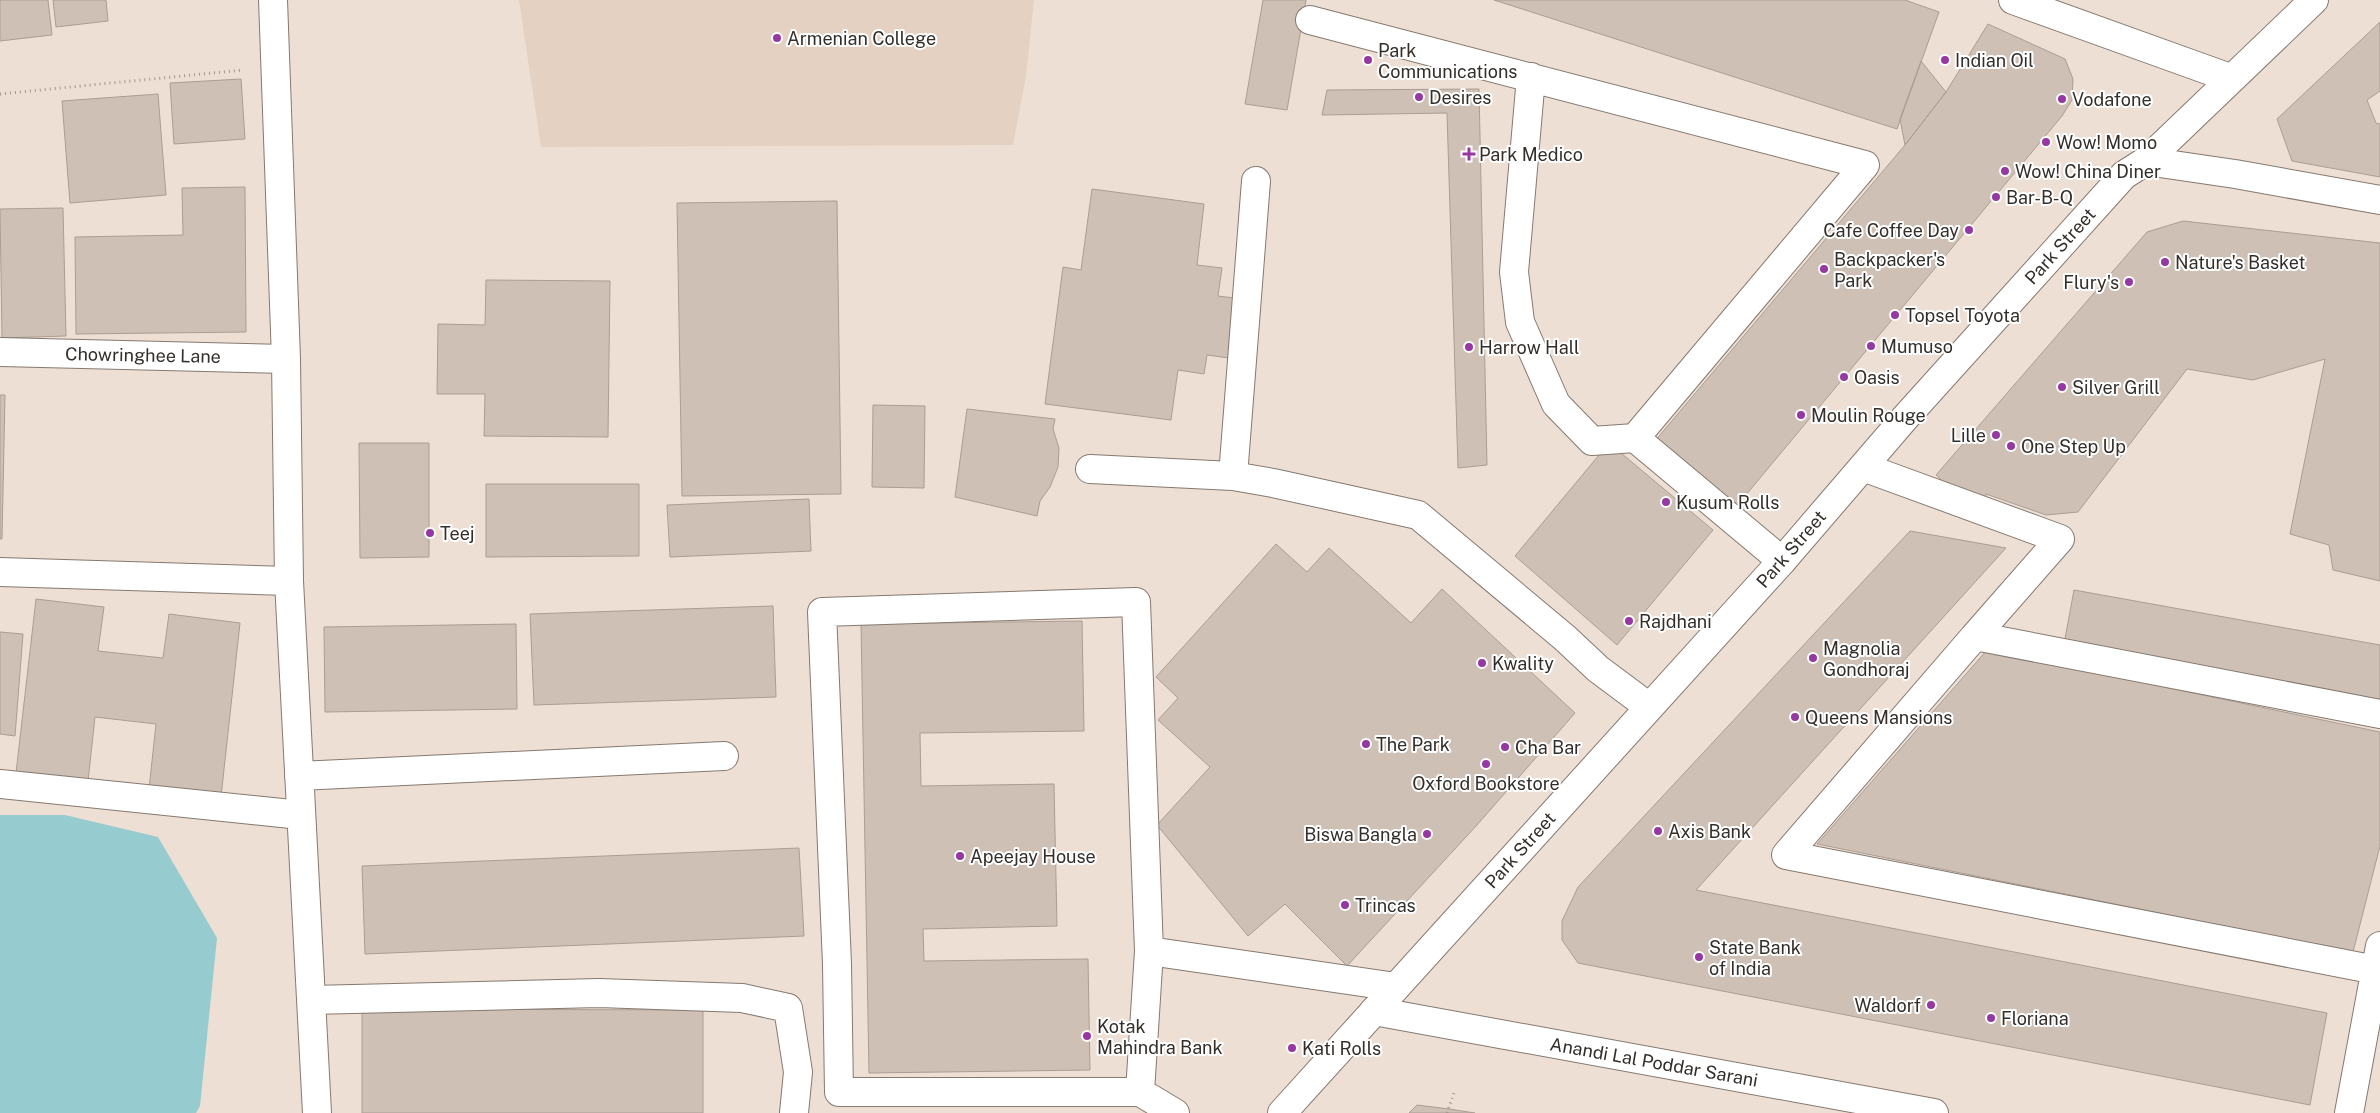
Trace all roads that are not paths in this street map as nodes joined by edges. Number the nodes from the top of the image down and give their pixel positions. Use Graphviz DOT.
graph roads {
  1 [pos="273,0"];
  2 [pos="2013,0"];
  3 [pos="2314,0"];
  4 [pos="2047,6"];
  5 [pos="1310,20"];
  6 [pos="1531,77"];
  7 [pos="2230,78"];
  8 [pos="2146,161"];
  9 [pos="1256,181"];
  10 [pos="2380,200"];
  11 [pos="0,352"];
  12 [pos="286,359"];
  13 [pos="1636,438"];
  14 [pos="1863,467"];
  15 [pos="1090,469"];
  16 [pos="1233,476"];
  17 [pos="1782,561"];
  18 [pos="0,572"];
  19 [pos="289,581"];
  20 [pos="1975,636"];
  21 [pos="1649,707"];
  22 [pos="2380,714"];
  23 [pos="724,756"];
  24 [pos="299,776"];
  25 [pos="0,784"];
  26 [pos="301,815"];
  27 [pos="1149,952"];
  28 [pos="2378,958"];
  29 [pos="1396,987"];
  30 [pos="311,1000"];
  31 [pos="1374,1011"];
  32 [pos="1140,1092"];
  33 [pos="317,1113"];
  34 [pos="794,1113"];
  35 [pos="1175,1113"];
  36 [pos="1282,1113"];
  37 [pos="1934,1113"];
  38 [pos="2349,1113"];
  1 -- 12 [label="street"];
  2 -- 4 [label="street"];
  3 -- 7 [label="street, Park Street"];
  4 -- 7 [label="street"];
  5 -- 6 [label="street"];
  6 -- 13 [label="street"];
  6 -- 13 [label="street"];
  7 -- 8 [label="street, Park Street"];
  8 -- 10 [label="street"];
  8 -- 14 [label="street, Park Street"];
  9 -- 16 [label="street"];
  11 -- 12 [label="street, Chowringhee Lane"];
  12 -- 19 [label="street"];
  13 -- 17 [label="street"];
  14 -- 17 [label="street, Park Street"];
  14 -- 20 [label="street"];
  15 -- 16 [label="street"];
  16 -- 21 [label="street"];
  17 -- 21 [label="street, Park Street"];
  18 -- 19 [label="street"];
  19 -- 24 [label="street"];
  20 -- 22 [label="street"];
  20 -- 28 [label="street"];
  21 -- 29 [label="street, Park Street"];
  23 -- 24 [label="street"];
  24 -- 26 [label="street"];
  25 -- 26 [label="street"];
  26 -- 30 [label="street"];
  27 -- 29 [label="street"];
  27 -- 32 [label="street"];
  27 -- 32 [label="street"];
  28 -- 38 [label="street"];
  29 -- 31 [label="street, Park Street"];
  30 -- 33 [label="street"];
  30 -- 34 [label="street"];
  31 -- 36 [label="street, Park Street"];
  31 -- 37 [label="street, Anandi Lal Poddar Sarani"];
  32 -- 35 [label="street"];
}
